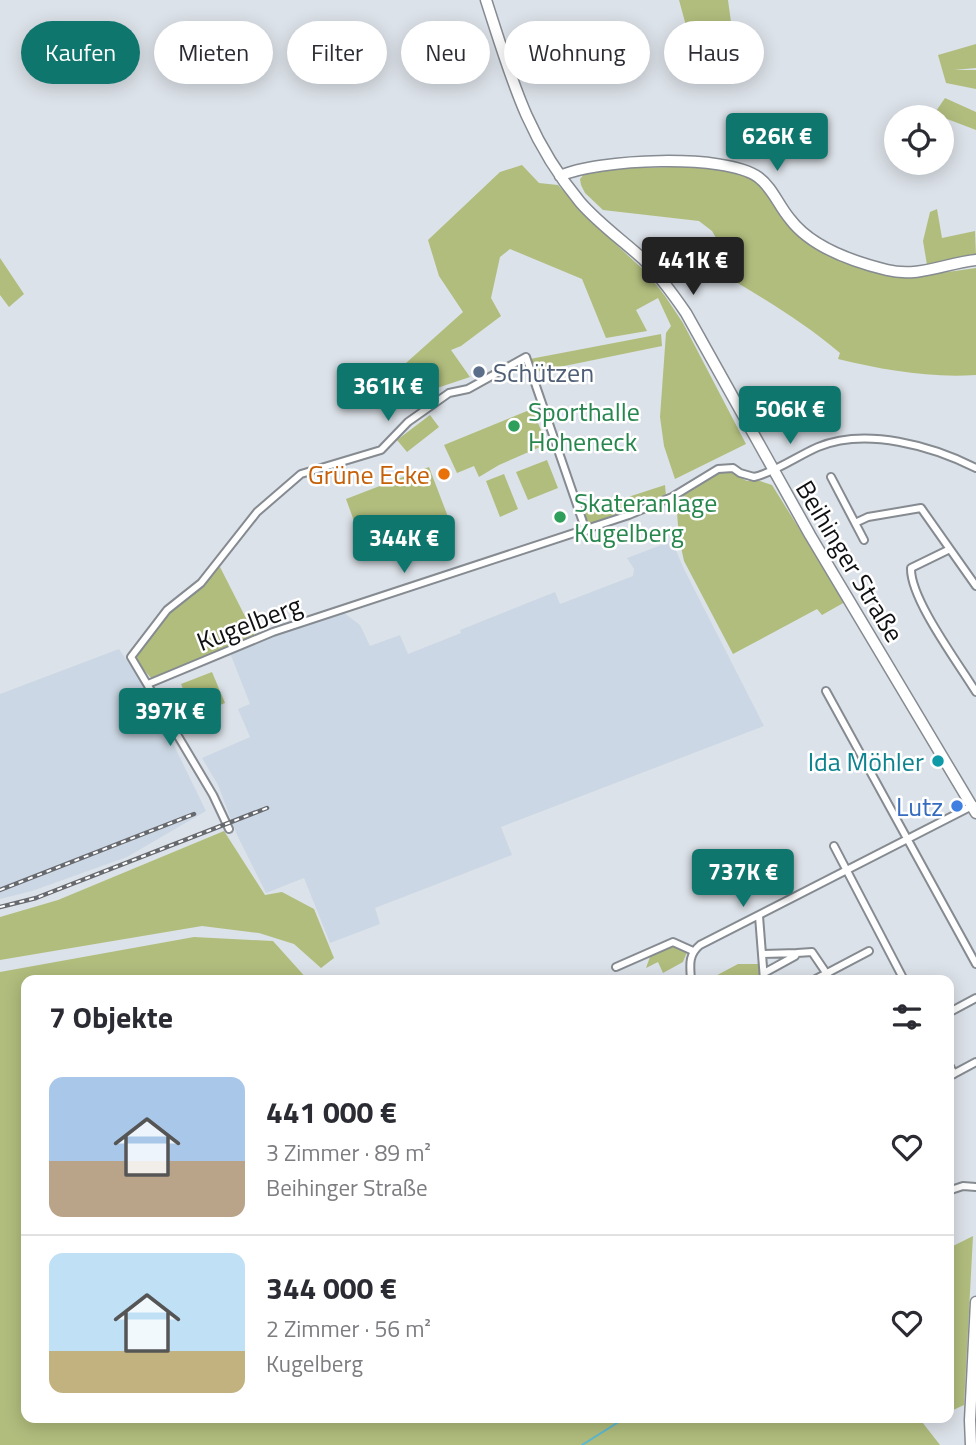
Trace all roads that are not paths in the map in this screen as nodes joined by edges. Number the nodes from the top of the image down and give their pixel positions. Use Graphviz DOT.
graph roads {
  1 [pos="486,0"];
  2 [pos="560,176"];
  3 [pos="976,260"];
  4 [pos="976,468"];
  5 [pos="772,470"];
  6 [pos="831,477"];
  7 [pos="855,523"];
  8 [pos="586,531"];
  9 [pos="864,540"];
  10 [pos="950,549"];
  11 [pos="976,586"];
  12 [pos="976,676"];
  13 [pos="969,681"];
  14 [pos="148,684"];
  15 [pos="826,691"];
  16 [pos="976,692"];
  17 [pos="975,808"];
  18 [pos="229,829"];
  19 [pos="908,840"];
  20 [pos="834,846"];
  21 [pos="846,872"];
  22 [pos="759,916"];
  23 [pos="693,951"];
  24 [pos="869,951"];
  25 [pos="797,953"];
  26 [pos="763,954"];
  27 [pos="976,964"];
  28 [pos="616,967"];
  29 [pos="827,973"];
  30 [pos="691,975"];
  31 [pos="763,975"];
  32 [pos="767,975"];
  33 [pos="823,975"];
  34 [pos="901,975"];
  35 [pos="976,998"];
  36 [pos="954,1010"];
  37 [pos="976,1062"];
  38 [pos="954,1073"];
  39 [pos="976,1187"];
  40 [pos="954,1189"];
  41 [pos="976,1302"];
  42 [pos="970,1420"];
  43 [pos="966,1445"];
  44 [pos="971,1445"];
  1 -- 2 [label="main road, Beihinger Straße"];
  2 -- 3 [label="main road"];
  2 -- 5 [label="main road, Beihinger Straße"];
  4 -- 5 [label="street"];
  5 -- 8 [label="street, Kugelberg"];
  5 -- 17 [label="main road, Beihinger Straße"];
  6 -- 7 [label="street"];
  7 -- 9 [label="street"];
  7 -- 10 [label="street"];
  8 -- 14 [label="street, Kugelberg"];
  8 -- 14 [label="street"];
  10 -- 11 [label="street"];
  10 -- 13 [label="street"];
  12 -- 13 [label="street"];
  13 -- 16 [label="street"];
  14 -- 18 [label="street"];
  15 -- 19 [label="street"];
  17 -- 19 [label="street"];
  19 -- 21 [label="street"];
  19 -- 27 [label="street"];
  20 -- 21 [label="street"];
  21 -- 22 [label="street"];
  21 -- 34 [label="street"];
  22 -- 23 [label="street"];
  22 -- 26 [label="street"];
  23 -- 28 [label="street"];
  23 -- 30 [label="street"];
  24 -- 29 [label="street"];
  25 -- 26 [label="street"];
  25 -- 29 [label="street"];
  25 -- 32 [label="street"];
  26 -- 31 [label="street"];
  29 -- 33 [label="street"];
  35 -- 36 [label="street"];
  37 -- 38 [label="street"];
  39 -- 40 [label="street"];
  41 -- 42 [label="main road"];
  42 -- 43 [label="main road"];
  42 -- 44 [label="main road"];
}
